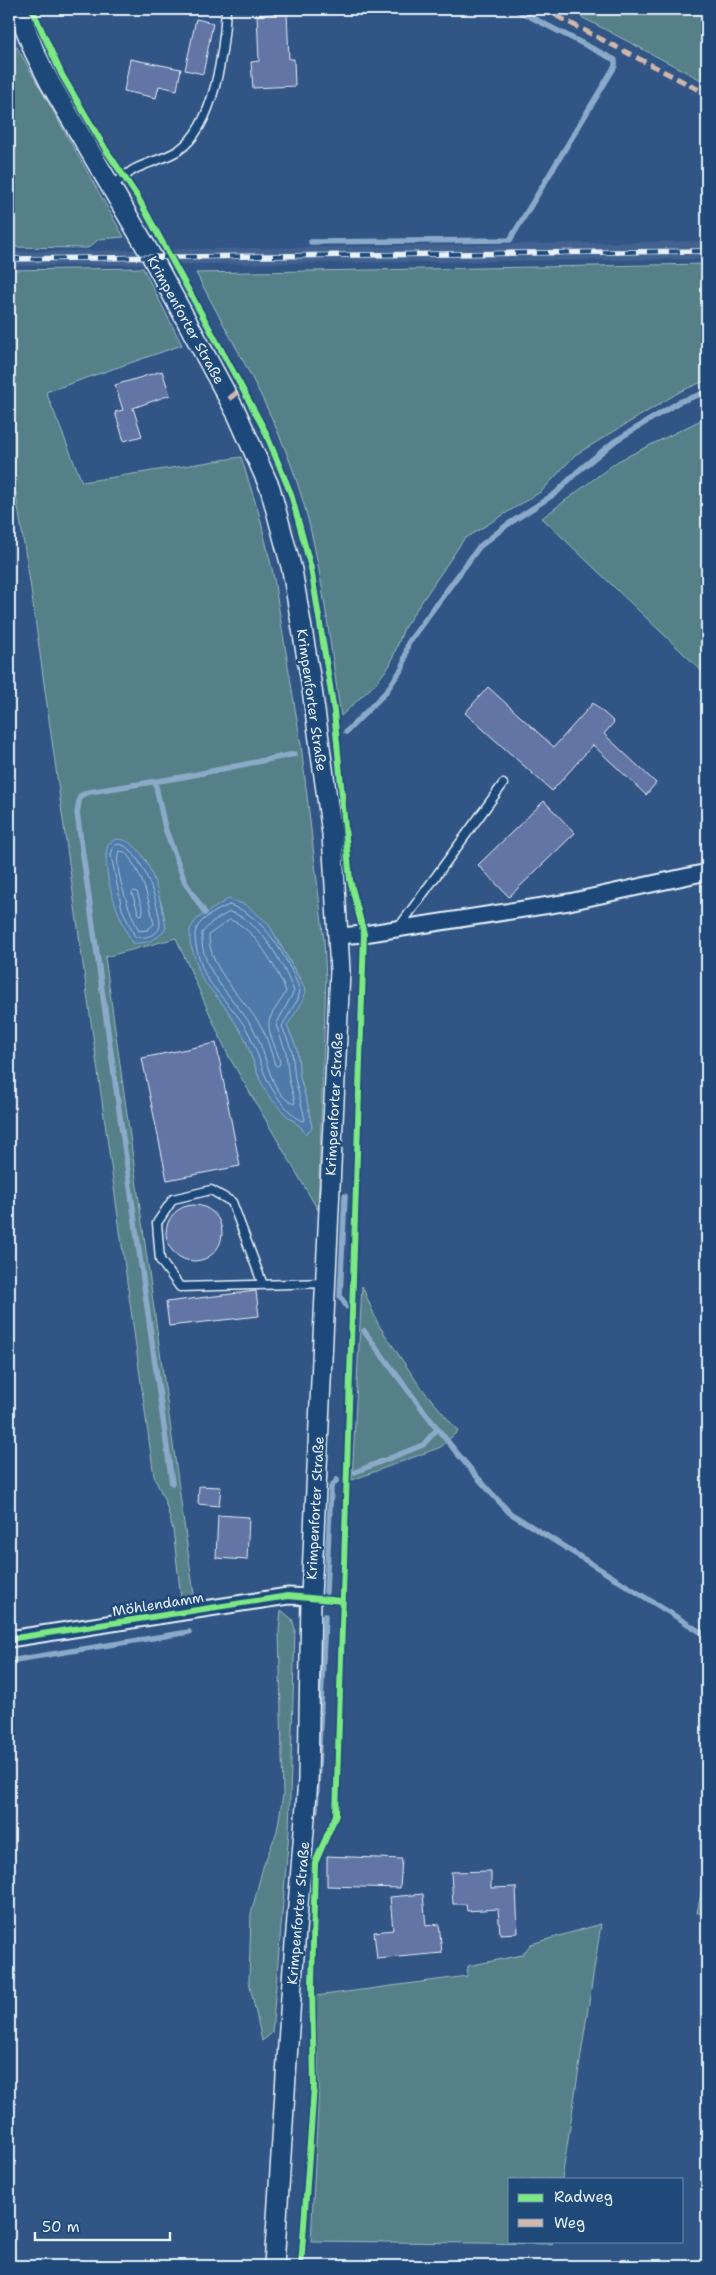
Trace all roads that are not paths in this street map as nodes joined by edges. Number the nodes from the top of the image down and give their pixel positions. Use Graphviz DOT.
graph roads {
  1 [pos="18,9"];
  2 [pos="226,9"];
  3 [pos="111,186"];
  4 [pos="503,784"];
  5 [pos="707,872"];
  6 [pos="398,929"];
  7 [pos="338,936"];
  8 [pos="326,1283"];
  9 [pos="263,1285"];
  10 [pos="311,1597"];
  11 [pos="9,1639"];
  12 [pos="274,2266"];
  1 -- 3 [label="street, Krimpenforter Straße"];
  2 -- 3 [label="lane"];
  3 -- 7 [label="street, Krimpenforter Straße"];
  4 -- 6 [label="lane"];
  5 -- 6 [label="street"];
  6 -- 7 [label="street"];
  7 -- 8 [label="street, Krimpenforter Straße"];
  8 -- 9 [label="lane"];
  8 -- 10 [label="street, Krimpenforter Straße"];
  9 -- 9 [label="lane"];
  10 -- 11 [label="street, Möhlendamm"];
  10 -- 12 [label="street, Krimpenforter Straße"];
}
